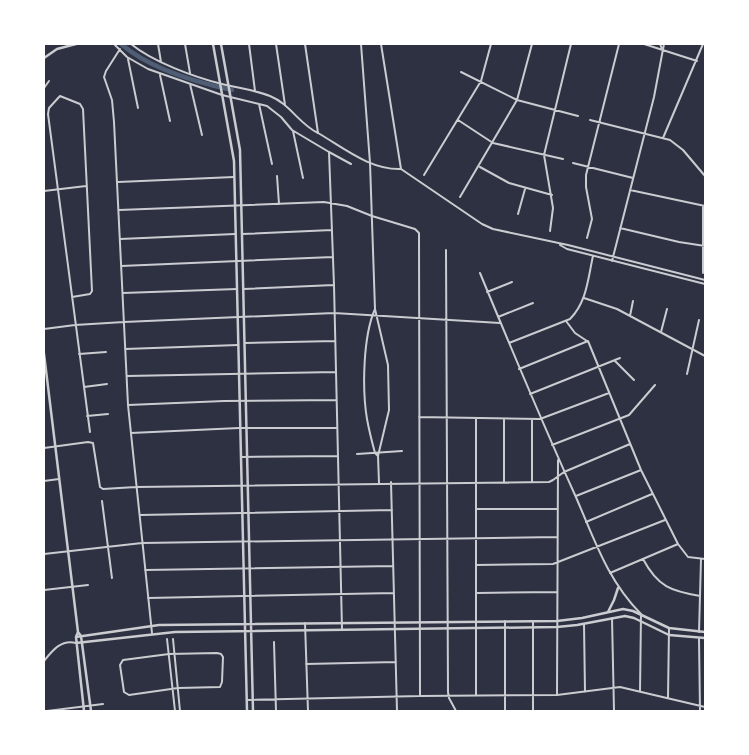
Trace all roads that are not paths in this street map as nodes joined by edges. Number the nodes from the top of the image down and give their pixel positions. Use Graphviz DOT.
graph roads {
  1 [pos="76,44"];
  2 [pos="114,44"];
  3 [pos="131,44"];
  4 [pos="158,44"];
  5 [pos="185,44"];
  6 [pos="213,44"];
  7 [pos="221,44"];
  8 [pos="249,44"];
  9 [pos="276,44"];
  10 [pos="304,44"];
  11 [pos="361,44"];
  12 [pos="381,44"];
  13 [pos="491,44"];
  14 [pos="532,44"];
  15 [pos="571,44"];
  16 [pos="619,44"];
  17 [pos="644,44"];
  18 [pos="660,44"];
  19 [pos="664,44"];
  20 [pos="703,44"];
  21 [pos="120,49"];
  22 [pos="662,49"];
  23 [pos="44,57"];
  24 [pos="128,57"];
  25 [pos="697,61"];
  26 [pos="161,62"];
  27 [pos="461,72"];
  28 [pos="190,73"];
  29 [pos="160,74"];
  30 [pos="49,81"];
  31 [pos="481,81"];
  32 [pos="190,84"];
  33 [pos="221,87"];
  34 [pos="44,88"];
  35 [pos="228,88"];
  36 [pos="255,91"];
  37 [pos="222,95"];
  38 [pos="229,96"];
  39 [pos="517,100"];
  40 [pos="258,104"];
  41 [pos="285,105"];
  42 [pos="138,108"];
  43 [pos="554,110"];
  44 [pos="578,116"];
  45 [pos="458,120"];
  46 [pos="590,120"];
  47 [pos="170,121"];
  48 [pos="600,122"];
  49 [pos="292,130"];
  50 [pos="318,133"];
  51 [pos="644,133"];
  52 [pos="202,135"];
  53 [pos="664,138"];
  54 [pos="493,143"];
  55 [pos="329,152"];
  56 [pos="544,155"];
  57 [pos="563,159"];
  58 [pos="370,163"];
  59 [pos="573,163"];
  60 [pos="272,164"];
  61 [pos="351,164"];
  62 [pos="479,166"];
  63 [pos="588,167"];
  64 [pos="401,169"];
  65 [pos="424,175"];
  66 [pos="277,176"];
  67 [pos="705,176"];
  68 [pos="234,178"];
  69 [pos="303,178"];
  70 [pos="633,178"];
  71 [pos="118,182"];
  72 [pos="86,186"];
  73 [pos="57,189"];
  74 [pos="525,189"];
  75 [pos="630,190"];
  76 [pos="44,191"];
  77 [pos="552,195"];
  78 [pos="460,197"];
  79 [pos="331,202"];
  80 [pos="279,204"];
  81 [pos="235,205"];
  82 [pos="241,205"];
  83 [pos="704,206"];
  84 [pos="119,210"];
  85 [pos="518,214"];
  86 [pos="372,216"];
  87 [pos="620,228"];
  88 [pos="332,230"];
  89 [pos="550,231"];
  90 [pos="235,234"];
  91 [pos="241,234"];
  92 [pos="120,238"];
  93 [pos="587,238"];
  94 [pos="560,245"];
  95 [pos="704,246"];
  96 [pos="446,250"];
  97 [pos="593,256"];
  98 [pos="613,256"];
  99 [pos="333,257"];
  100 [pos="236,261"];
  101 [pos="242,261"];
  102 [pos="612,261"];
  103 [pos="122,266"];
  104 [pos="703,273"];
  105 [pos="480,274"];
  106 [pos="705,280"];
  107 [pos="512,282"];
  108 [pos="705,284"];
  109 [pos="334,285"];
  110 [pos="242,289"];
  111 [pos="237,290"];
  112 [pos="488,292"];
  113 [pos="123,293"];
  114 [pos="72,297"];
  115 [pos="584,298"];
  116 [pos="634,301"];
  117 [pos="533,303"];
  118 [pos="375,309"];
  119 [pos="667,309"];
  120 [pos="334,313"];
  121 [pos="373,314"];
  122 [pos="377,314"];
  123 [pos="244,316"];
  124 [pos="630,316"];
  125 [pos="238,317"];
  126 [pos="419,317"];
  127 [pos="498,317"];
  128 [pos="446,319"];
  129 [pos="566,320"];
  130 [pos="699,320"];
  131 [pos="124,322"];
  132 [pos="500,323"];
  133 [pos="75,325"];
  134 [pos="44,329"];
  135 [pos="661,332"];
  136 [pos="335,341"];
  137 [pos="588,341"];
  138 [pos="244,343"];
  139 [pos="509,343"];
  140 [pos="238,345"];
  141 [pos="125,349"];
  142 [pos="692,350"];
  143 [pos="106,352"];
  144 [pos="44,354"];
  145 [pos="79,354"];
  146 [pos="705,356"];
  147 [pos="620,358"];
  148 [pos="614,360"];
  149 [pos="598,366"];
  150 [pos="519,369"];
  151 [pos="336,372"];
  152 [pos="238,374"];
  153 [pos="244,374"];
  154 [pos="687,374"];
  155 [pos="127,376"];
  156 [pos="634,380"];
  157 [pos="108,384"];
  158 [pos="656,384"];
  159 [pos="84,387"];
  160 [pos="609,393"];
  161 [pos="530,394"];
  162 [pos="336,400"];
  163 [pos="239,401"];
  164 [pos="245,401"];
  165 [pos="128,405"];
  166 [pos="108,414"];
  167 [pos="88,416"];
  168 [pos="419,417"];
  169 [pos="447,417"];
  170 [pos="476,418"];
  171 [pos="504,418"];
  172 [pos="532,419"];
  173 [pos="540,419"];
  174 [pos="620,419"];
  175 [pos="239,428"];
  176 [pos="246,428"];
  177 [pos="337,428"];
  178 [pos="90,432"];
  179 [pos="131,433"];
  180 [pos="630,444"];
  181 [pos="552,445"];
  182 [pos="56,446"];
  183 [pos="44,448"];
  184 [pos="402,451"];
  185 [pos="380,452"];
  186 [pos="375,453"];
  187 [pos="357,454"];
  188 [pos="337,456"];
  189 [pos="378,456"];
  190 [pos="240,457"];
  191 [pos="247,457"];
  192 [pos="558,458"];
  193 [pos="641,470"];
  194 [pos="564,472"];
  195 [pos="557,477"];
  196 [pos="60,479"];
  197 [pos="44,481"];
  198 [pos="379,482"];
  199 [pos="392,482"];
  200 [pos="420,482"];
  201 [pos="447,482"];
  202 [pos="476,482"];
  203 [pos="504,482"];
  204 [pos="532,482"];
  205 [pos="338,484"];
  206 [pos="241,485"];
  207 [pos="247,485"];
  208 [pos="136,487"];
  209 [pos="652,494"];
  210 [pos="575,496"];
  211 [pos="102,501"];
  212 [pos="476,509"];
  213 [pos="557,509"];
  214 [pos="392,510"];
  215 [pos="339,511"];
  216 [pos="241,512"];
  217 [pos="247,512"];
  218 [pos="139,515"];
  219 [pos="665,520"];
  220 [pos="586,522"];
  221 [pos="557,537"];
  222 [pos="393,538"];
  223 [pos="420,538"];
  224 [pos="447,538"];
  225 [pos="476,538"];
  226 [pos="340,539"];
  227 [pos="242,541"];
  228 [pos="248,541"];
  229 [pos="142,543"];
  230 [pos="678,544"];
  231 [pos="107,546"];
  232 [pos="596,546"];
  233 [pos="69,552"];
  234 [pos="44,554"];
  235 [pos="643,558"];
  236 [pos="702,559"];
  237 [pos="705,559"];
  238 [pos="557,563"];
  239 [pos="476,565"];
  240 [pos="394,566"];
  241 [pos="340,567"];
  242 [pos="243,568"];
  243 [pos="249,568"];
  244 [pos="145,570"];
  245 [pos="610,573"];
  246 [pos="112,578"];
  247 [pos="88,585"];
  248 [pos="73,587"];
  249 [pos="618,588"];
  250 [pos="44,590"];
  251 [pos="476,592"];
  252 [pos="557,592"];
  253 [pos="394,593"];
  254 [pos="341,594"];
  255 [pos="250,596"];
  256 [pos="700,596"];
  257 [pos="245,597"];
  258 [pos="148,598"];
  259 [pos="608,612"];
  260 [pos="641,614"];
  261 [pos="596,615"];
  262 [pos="612,618"];
  263 [pos="447,621"];
  264 [pos="476,621"];
  265 [pos="505,621"];
  266 [pos="533,621"];
  267 [pos="557,621"];
  268 [pos="597,621"];
  269 [pos="641,621"];
  270 [pos="395,622"];
  271 [pos="420,622"];
  272 [pos="342,623"];
  273 [pos="245,624"];
  274 [pos="251,624"];
  275 [pos="305,624"];
  276 [pos="584,624"];
  277 [pos="151,626"];
  278 [pos="557,627"];
  279 [pos="395,628"];
  280 [pos="420,628"];
  281 [pos="447,628"];
  282 [pos="476,628"];
  283 [pos="505,628"];
  284 [pos="533,628"];
  285 [pos="669,628"];
  286 [pos="342,629"];
  287 [pos="305,630"];
  288 [pos="245,631"];
  289 [pos="251,631"];
  290 [pos="78,632"];
  291 [pos="699,632"];
  292 [pos="705,632"];
  293 [pos="152,634"];
  294 [pos="669,635"];
  295 [pos="81,636"];
  296 [pos="76,637"];
  297 [pos="699,638"];
  298 [pos="705,638"];
  299 [pos="167,639"];
  300 [pos="174,639"];
  301 [pos="71,642"];
  302 [pos="274,642"];
  303 [pos="82,643"];
  304 [pos="76,644"];
  305 [pos="175,653"];
  306 [pos="169,654"];
  307 [pos="44,661"];
  308 [pos="396,662"];
  309 [pos="306,664"];
  310 [pos="178,688"];
  311 [pos="613,688"];
  312 [pos="173,689"];
  313 [pos="640,691"];
  314 [pos="585,692"];
  315 [pos="557,695"];
  316 [pos="396,696"];
  317 [pos="420,696"];
  318 [pos="448,696"];
  319 [pos="476,696"];
  320 [pos="505,696"];
  321 [pos="533,696"];
  322 [pos="307,698"];
  323 [pos="668,698"];
  324 [pos="253,699"];
  325 [pos="276,699"];
  326 [pos="246,700"];
  327 [pos="103,704"];
  328 [pos="90,705"];
  329 [pos="83,706"];
  330 [pos="700,706"];
  331 [pos="705,707"];
  332 [pos="47,711"];
  333 [pos="84,711"];
  334 [pos="90,711"];
  335 [pos="175,711"];
  336 [pos="180,711"];
  337 [pos="247,711"];
  338 [pos="253,711"];
  339 [pos="276,711"];
  340 [pos="308,711"];
  341 [pos="397,711"];
  342 [pos="456,711"];
  343 [pos="505,711"];
  344 [pos="533,711"];
  345 [pos="614,711"];
  346 [pos="700,711"];
  1 -- 23 [label="street"];
  2 -- 21 [label="street"];
  3 -- 26 [label="street"];
  4 -- 26 [label="street"];
  5 -- 28 [label="street"];
  6 -- 33 [label="street"];
  7 -- 35 [label="street"];
  8 -- 36 [label="street"];
  9 -- 41 [label="street"];
  10 -- 50 [label="street"];
  11 -- 58 [label="street"];
  12 -- 64 [label="street"];
  13 -- 31 [label="street"];
  14 -- 39 [label="street"];
  15 -- 43 [label="street"];
  16 -- 48 [label="street"];
  17 -- 22 [label="street"];
  18 -- 22 [label="street"];
  19 -- 22 [label="street"];
  20 -- 25 [label="street"];
  21 -- 24 [label="street"];
  21 -- 71 [label="street"];
  22 -- 25 [label="street"];
  22 -- 51 [label="street"];
  24 -- 29 [label="street"];
  24 -- 42 [label="street"];
  25 -- 53 [label="street"];
  26 -- 28 [label="street"];
  27 -- 31 [label="street"];
  28 -- 33 [label="street"];
  29 -- 32 [label="street"];
  29 -- 47 [label="street"];
  30 -- 34 [label="street"];
  31 -- 39 [label="street"];
  31 -- 45 [label="street"];
  32 -- 37 [label="street"];
  32 -- 52 [label="street"];
  33 -- 35 [label="street"];
  33 -- 37 [label="street"];
  35 -- 36 [label="street"];
  35 -- 38 [label="street"];
  36 -- 41 [label="street"];
  37 -- 38 [label="street"];
  37 -- 68 [label="street"];
  38 -- 40 [label="street"];
  38 -- 82 [label="street"];
  39 -- 43 [label="street"];
  39 -- 54 [label="street"];
  40 -- 49 [label="street"];
  40 -- 60 [label="street"];
  41 -- 50 [label="street"];
  43 -- 44 [label="street"];
  43 -- 56 [label="street"];
  45 -- 54 [label="street"];
  45 -- 65 [label="street"];
  46 -- 48 [label="street"];
  48 -- 51 [label="street"];
  48 -- 63 [label="street"];
  49 -- 55 [label="street"];
  49 -- 69 [label="street"];
  50 -- 58 [label="street"];
  51 -- 53 [label="street"];
  51 -- 70 [label="street"];
  53 -- 67 [label="street"];
  54 -- 56 [label="street"];
  54 -- 62 [label="street"];
  55 -- 61 [label="street"];
  55 -- 79 [label="street"];
  56 -- 57 [label="street"];
  56 -- 77 [label="street"];
  58 -- 64 [label="street"];
  58 -- 86 [label="street"];
  59 -- 63 [label="street"];
  62 -- 74 [label="street"];
  62 -- 78 [label="street"];
  63 -- 70 [label="street"];
  63 -- 93 [label="street"];
  64 -- 94 [label="street"];
  66 -- 80 [label="street"];
  68 -- 71 [label="street"];
  68 -- 81 [label="street"];
  70 -- 75 [label="street"];
  71 -- 84 [label="street"];
  72 -- 73 [label="street"];
  72 -- 73 [label="street"];
  72 -- 114 [label="street"];
  73 -- 76 [label="street"];
  73 -- 114 [label="street"];
  74 -- 77 [label="street"];
  74 -- 85 [label="street"];
  75 -- 83 [label="street"];
  75 -- 87 [label="street"];
  77 -- 89 [label="street"];
  79 -- 80 [label="street"];
  79 -- 86 [label="street"];
  79 -- 88 [label="street"];
  80 -- 82 [label="street"];
  81 -- 82 [label="street"];
  81 -- 84 [label="street"];
  81 -- 90 [label="street"];
  82 -- 91 [label="street"];
  83 -- 95 [label="street"];
  84 -- 92 [label="street"];
  86 -- 118 [label="street"];
  86 -- 126 [label="street"];
  87 -- 95 [label="street"];
  87 -- 98 [label="street"];
  88 -- 91 [label="street"];
  88 -- 99 [label="street"];
  90 -- 92 [label="street"];
  90 -- 100 [label="street"];
  91 -- 101 [label="street"];
  92 -- 103 [label="street"];
  94 -- 97 [label="street"];
  94 -- 98 [label="street"];
  95 -- 104 [label="street"];
  96 -- 128 [label="street"];
  97 -- 102 [label="street"];
  97 -- 115 [label="street"];
  98 -- 102 [label="street"];
  98 -- 106 [label="street"];
  99 -- 101 [label="street"];
  99 -- 109 [label="street"];
  100 -- 101 [label="street"];
  100 -- 103 [label="street"];
  100 -- 111 [label="street"];
  101 -- 110 [label="street"];
  102 -- 108 [label="street"];
  103 -- 113 [label="street"];
  105 -- 112 [label="street"];
  107 -- 112 [label="street"];
  109 -- 110 [label="street"];
  109 -- 120 [label="street"];
  110 -- 123 [label="street"];
  111 -- 113 [label="street"];
  111 -- 125 [label="street"];
  112 -- 127 [label="street"];
  113 -- 131 [label="street"];
  114 -- 133 [label="street"];
  115 -- 124 [label="street"];
  115 -- 129 [label="street"];
  116 -- 124 [label="street"];
  117 -- 127 [label="street"];
  118 -- 121 [label="street"];
  118 -- 122 [label="street"];
  119 -- 135 [label="street"];
  120 -- 121 [label="street"];
  120 -- 123 [label="street"];
  120 -- 136 [label="street"];
  121 -- 122 [label="street"];
  121 -- 186 [label="street"];
  122 -- 126 [label="street"];
  122 -- 185 [label="street"];
  123 -- 125 [label="street"];
  123 -- 138 [label="street"];
  124 -- 135 [label="street"];
  125 -- 131 [label="street"];
  125 -- 140 [label="street"];
  126 -- 128 [label="street"];
  126 -- 168 [label="street"];
  127 -- 132 [label="street"];
  128 -- 132 [label="street"];
  128 -- 169 [label="street"];
  129 -- 137 [label="street"];
  129 -- 139 [label="street"];
  130 -- 142 [label="street"];
  131 -- 133 [label="street"];
  131 -- 141 [label="street"];
  132 -- 139 [label="street"];
  133 -- 134 [label="street"];
  133 -- 145 [label="street"];
  135 -- 142 [label="street"];
  136 -- 138 [label="street"];
  136 -- 151 [label="street"];
  137 -- 149 [label="street"];
  137 -- 150 [label="street"];
  138 -- 153 [label="street"];
  139 -- 150 [label="street"];
  140 -- 141 [label="street"];
  140 -- 152 [label="street"];
  141 -- 155 [label="street"];
  142 -- 146 [label="street"];
  142 -- 154 [label="street"];
  143 -- 145 [label="street"];
  144 -- 182 [label="street"];
  145 -- 159 [label="street"];
  147 -- 148 [label="street"];
  148 -- 149 [label="street"];
  148 -- 156 [label="street"];
  149 -- 160 [label="street"];
  149 -- 161 [label="street"];
  150 -- 161 [label="street"];
  151 -- 153 [label="street"];
  151 -- 162 [label="street"];
  152 -- 153 [label="street"];
  152 -- 155 [label="street"];
  152 -- 163 [label="street"];
  153 -- 164 [label="street"];
  155 -- 165 [label="street"];
  157 -- 159 [label="street"];
  158 -- 174 [label="street"];
  159 -- 167 [label="street"];
  160 -- 173 [label="street"];
  160 -- 174 [label="street"];
  161 -- 173 [label="street"];
  162 -- 164 [label="street"];
  162 -- 177 [label="street"];
  163 -- 164 [label="street"];
  163 -- 165 [label="street"];
  163 -- 175 [label="street"];
  164 -- 176 [label="street"];
  165 -- 179 [label="street"];
  166 -- 167 [label="street"];
  167 -- 178 [label="street"];
  168 -- 169 [label="street"];
  168 -- 200 [label="street"];
  169 -- 170 [label="street"];
  169 -- 201 [label="street"];
  170 -- 171 [label="street"];
  170 -- 202 [label="street"];
  171 -- 172 [label="street"];
  171 -- 203 [label="street"];
  172 -- 173 [label="street"];
  172 -- 204 [label="street"];
  173 -- 181 [label="street"];
  174 -- 180 [label="street"];
  174 -- 181 [label="street"];
  175 -- 176 [label="street"];
  175 -- 179 [label="street"];
  175 -- 190 [label="street"];
  176 -- 177 [label="street"];
  176 -- 191 [label="street"];
  177 -- 188 [label="street"];
  179 -- 208 [label="street"];
  180 -- 193 [label="street"];
  180 -- 194 [label="street"];
  181 -- 192 [label="street"];
  182 -- 183 [label="street"];
  182 -- 196 [label="street"];
  182 -- 208 [label="street"];
  184 -- 185 [label="street"];
  185 -- 186 [label="street"];
  185 -- 189 [label="street"];
  186 -- 187 [label="street"];
  186 -- 189 [label="street"];
  188 -- 191 [label="street"];
  188 -- 205 [label="street"];
  189 -- 198 [label="street"];
  190 -- 191 [label="street"];
  190 -- 206 [label="street"];
  191 -- 207 [label="street"];
  192 -- 194 [label="street"];
  192 -- 195 [label="street"];
  193 -- 209 [label="street"];
  193 -- 210 [label="street"];
  194 -- 195 [label="street"];
  194 -- 210 [label="street"];
  195 -- 204 [label="street"];
  195 -- 213 [label="street"];
  196 -- 197 [label="street"];
  196 -- 233 [label="street"];
  198 -- 199 [label="street"];
  198 -- 205 [label="street"];
  199 -- 200 [label="street"];
  199 -- 214 [label="street"];
  200 -- 201 [label="street"];
  200 -- 223 [label="street"];
  201 -- 202 [label="street"];
  201 -- 224 [label="street"];
  202 -- 203 [label="street"];
  202 -- 212 [label="street"];
  203 -- 204 [label="street"];
  205 -- 207 [label="street"];
  205 -- 215 [label="street"];
  206 -- 207 [label="street"];
  206 -- 208 [label="street"];
  206 -- 216 [label="street"];
  207 -- 217 [label="street"];
  208 -- 218 [label="street"];
  209 -- 219 [label="street"];
  209 -- 220 [label="street"];
  210 -- 220 [label="street"];
  211 -- 231 [label="street"];
  212 -- 213 [label="street"];
  212 -- 225 [label="street"];
  213 -- 221 [label="street"];
  214 -- 215 [label="street"];
  214 -- 222 [label="street"];
  215 -- 217 [label="street"];
  215 -- 226 [label="street"];
  216 -- 217 [label="street"];
  216 -- 218 [label="street"];
  216 -- 227 [label="street"];
  217 -- 228 [label="street"];
  218 -- 229 [label="street"];
  219 -- 230 [label="street"];
  219 -- 232 [label="street"];
  220 -- 232 [label="street"];
  221 -- 225 [label="street"];
  221 -- 238 [label="street"];
  222 -- 223 [label="street"];
  222 -- 226 [label="street"];
  222 -- 240 [label="street"];
  223 -- 224 [label="street"];
  223 -- 271 [label="street"];
  224 -- 225 [label="street"];
  224 -- 263 [label="street"];
  225 -- 239 [label="street"];
  226 -- 228 [label="street"];
  226 -- 241 [label="street"];
  227 -- 228 [label="street"];
  227 -- 229 [label="street"];
  227 -- 242 [label="street"];
  228 -- 243 [label="street"];
  229 -- 231 [label="street"];
  229 -- 244 [label="street"];
  230 -- 235 [label="street"];
  230 -- 236 [label="street"];
  231 -- 233 [label="street"];
  231 -- 246 [label="street"];
  232 -- 238 [label="street"];
  232 -- 245 [label="street"];
  233 -- 234 [label="street"];
  233 -- 248 [label="street"];
  235 -- 245 [label="street"];
  235 -- 256 [label="street"];
  236 -- 237 [label="street"];
  236 -- 256 [label="street"];
  238 -- 239 [label="street"];
  238 -- 252 [label="street"];
  239 -- 251 [label="street"];
  240 -- 241 [label="street"];
  240 -- 253 [label="street"];
  241 -- 243 [label="street"];
  241 -- 254 [label="street"];
  242 -- 243 [label="street"];
  242 -- 244 [label="street"];
  242 -- 257 [label="street"];
  243 -- 255 [label="street"];
  244 -- 258 [label="street"];
  245 -- 249 [label="street"];
  247 -- 248 [label="street"];
  248 -- 250 [label="street"];
  248 -- 290 [label="street"];
  249 -- 259 [label="street"];
  249 -- 260 [label="street"];
  251 -- 252 [label="street"];
  251 -- 264 [label="street"];
  252 -- 267 [label="street"];
  253 -- 254 [label="street"];
  253 -- 270 [label="street"];
  254 -- 255 [label="street"];
  254 -- 272 [label="street"];
  255 -- 257 [label="street"];
  255 -- 274 [label="street"];
  256 -- 291 [label="street"];
  257 -- 258 [label="street"];
  257 -- 273 [label="street"];
  258 -- 277 [label="street"];
  259 -- 260 [label="street"];
  259 -- 261 [label="street"];
  260 -- 269 [label="street"];
  260 -- 285 [label="street"];
  261 -- 267 [label="street"];
  261 -- 268 [label="street"];
  262 -- 268 [label="street"];
  262 -- 269 [label="street"];
  262 -- 311 [label="street"];
  263 -- 264 [label="street"];
  263 -- 271 [label="street"];
  263 -- 281 [label="street"];
  264 -- 265 [label="street"];
  264 -- 282 [label="street"];
  265 -- 266 [label="street"];
  265 -- 283 [label="street"];
  266 -- 267 [label="street"];
  266 -- 284 [label="street"];
  267 -- 278 [label="street"];
  268 -- 276 [label="street"];
  269 -- 294 [label="street"];
  269 -- 313 [label="street"];
  270 -- 271 [label="street"];
  270 -- 272 [label="street"];
  270 -- 279 [label="street"];
  271 -- 280 [label="street"];
  272 -- 275 [label="street"];
  272 -- 286 [label="street"];
  273 -- 274 [label="street"];
  273 -- 277 [label="street"];
  273 -- 288 [label="street"];
  274 -- 275 [label="street"];
  274 -- 289 [label="street"];
  275 -- 287 [label="street"];
  276 -- 278 [label="street"];
  276 -- 314 [label="street"];
  277 -- 293 [label="street"];
  277 -- 295 [label="street"];
  278 -- 284 [label="street"];
  278 -- 315 [label="street"];
  279 -- 280 [label="street"];
  279 -- 286 [label="street"];
  279 -- 308 [label="street"];
  280 -- 281 [label="street"];
  280 -- 317 [label="street"];
  281 -- 282 [label="street"];
  281 -- 318 [label="street"];
  282 -- 283 [label="street"];
  282 -- 319 [label="street"];
  283 -- 284 [label="street"];
  283 -- 320 [label="street"];
  284 -- 321 [label="street"];
  285 -- 291 [label="street"];
  285 -- 294 [label="street"];
  286 -- 287 [label="street"];
  287 -- 289 [label="street"];
  287 -- 309 [label="street"];
  288 -- 289 [label="street"];
  288 -- 293 [label="street"];
  288 -- 326 [label="street"];
  289 -- 324 [label="street"];
  290 -- 295 [label="street"];
  290 -- 296 [label="street"];
  291 -- 292 [label="street"];
  293 -- 303 [label="street"];
  294 -- 297 [label="street"];
  294 -- 323 [label="street"];
  295 -- 296 [label="street"];
  295 -- 303 [label="street"];
  296 -- 301 [label="street"];
  296 -- 304 [label="street"];
  297 -- 298 [label="street"];
  297 -- 330 [label="street"];
  299 -- 306 [label="street"];
  300 -- 305 [label="street"];
  301 -- 304 [label="street"];
  301 -- 307 [label="street"];
  302 -- 325 [label="street"];
  303 -- 304 [label="street"];
  303 -- 328 [label="street"];
  304 -- 329 [label="street"];
  305 -- 306 [label="street"];
  305 -- 310 [label="street"];
  305 -- 310 [label="street"];
  306 -- 312 [label="street"];
  306 -- 312 [label="street"];
  308 -- 309 [label="street"];
  308 -- 316 [label="street"];
  309 -- 322 [label="street"];
  310 -- 312 [label="street"];
  310 -- 336 [label="street"];
  311 -- 313 [label="street"];
  311 -- 314 [label="street"];
  311 -- 345 [label="street"];
  312 -- 335 [label="street"];
  313 -- 323 [label="street"];
  314 -- 315 [label="street"];
  315 -- 321 [label="street"];
  316 -- 317 [label="street"];
  316 -- 322 [label="street"];
  316 -- 341 [label="street"];
  317 -- 318 [label="street"];
  318 -- 319 [label="street"];
  318 -- 342 [label="street"];
  319 -- 320 [label="street"];
  320 -- 321 [label="street"];
  320 -- 343 [label="street"];
  321 -- 344 [label="street"];
  322 -- 325 [label="street"];
  322 -- 340 [label="street"];
  323 -- 330 [label="street"];
  324 -- 325 [label="street"];
  324 -- 326 [label="street"];
  324 -- 338 [label="street"];
  325 -- 339 [label="street"];
  326 -- 337 [label="street"];
  327 -- 328 [label="street"];
  328 -- 329 [label="street"];
  328 -- 334 [label="street"];
  329 -- 332 [label="street"];
  329 -- 333 [label="street"];
  330 -- 331 [label="street"];
  330 -- 346 [label="street"];
}
